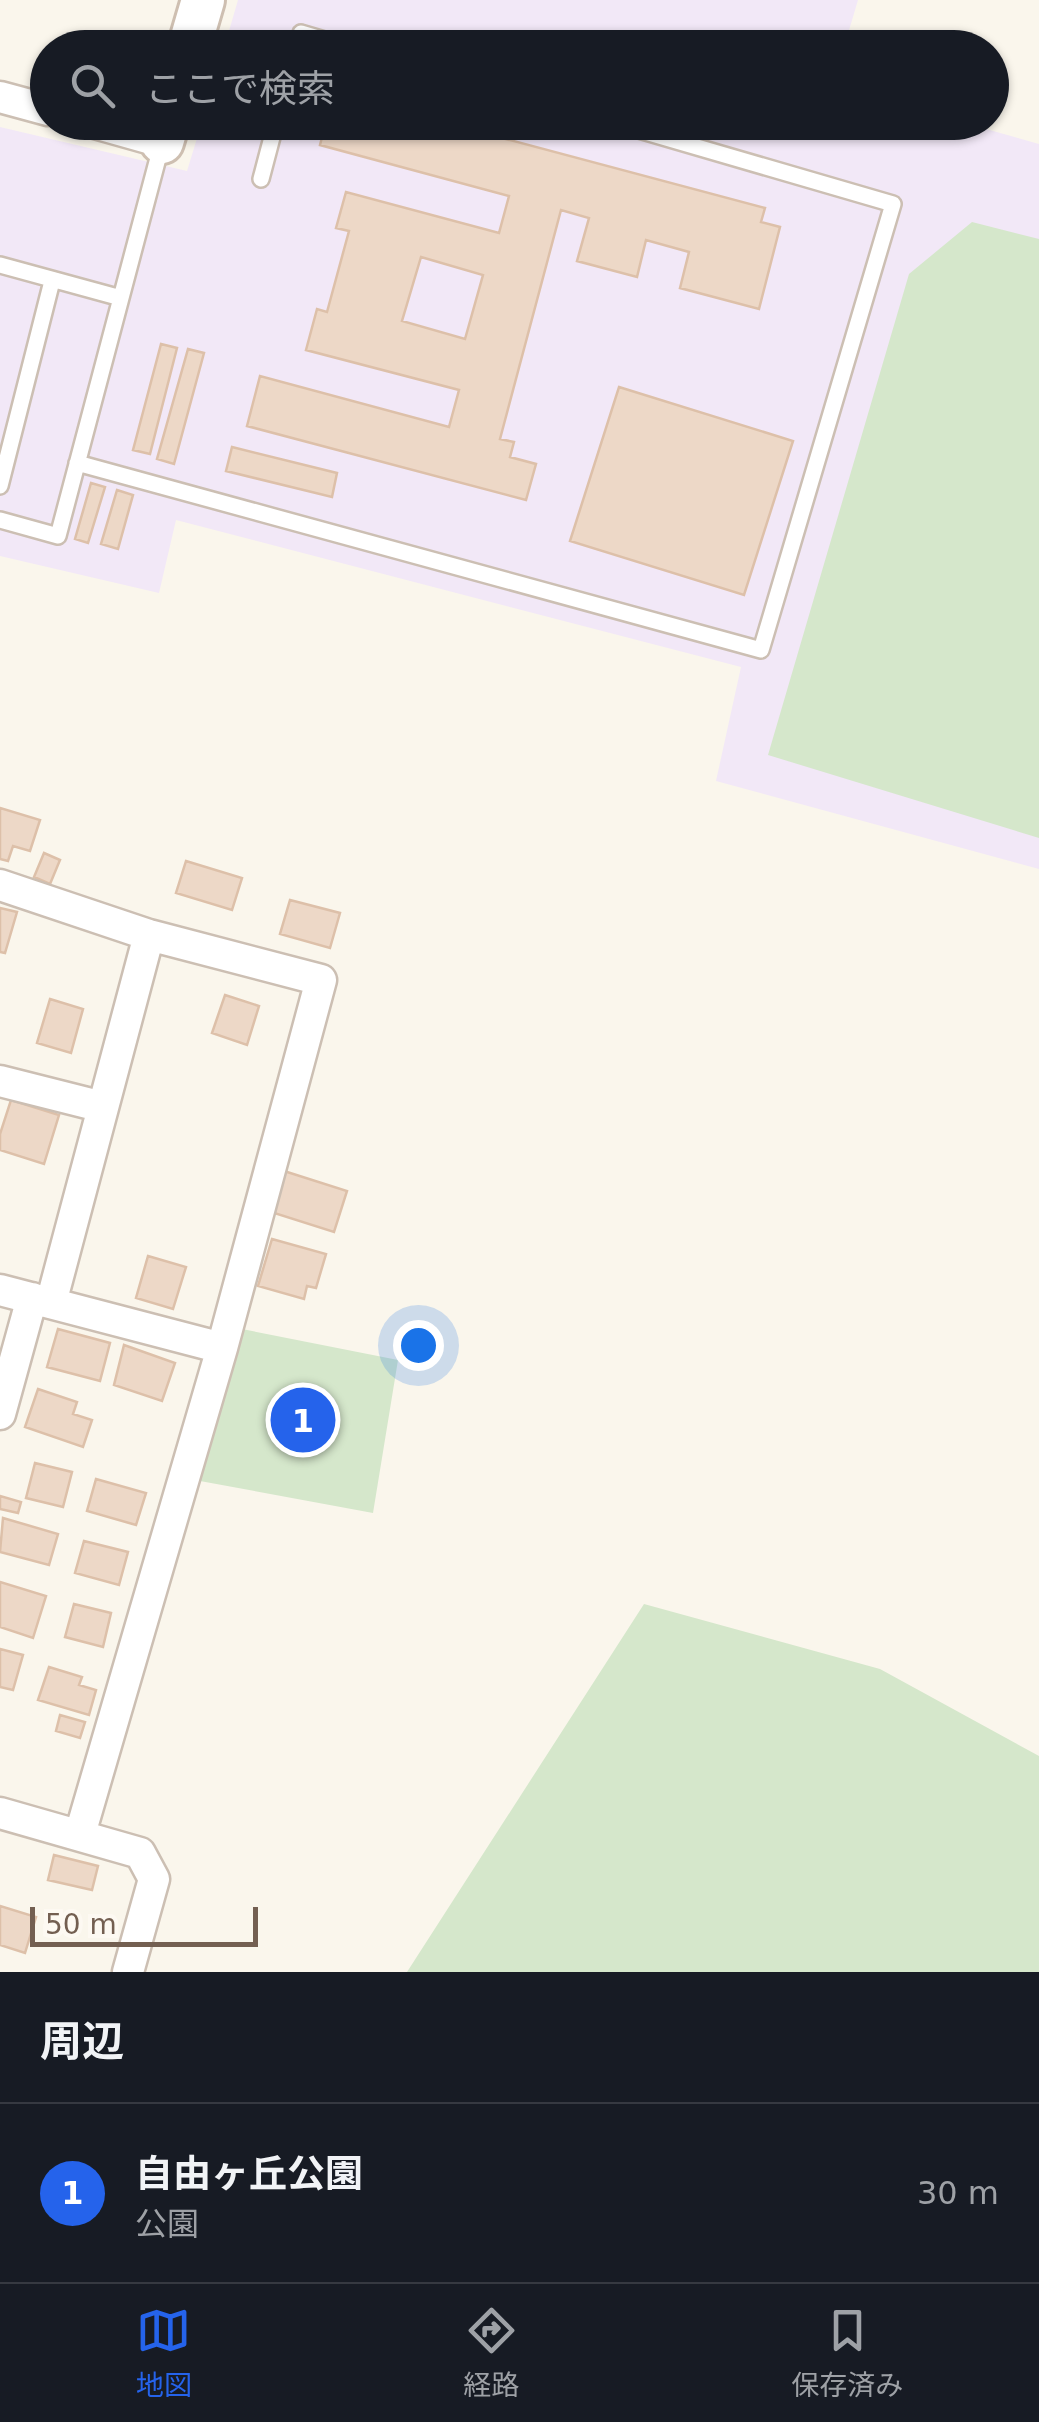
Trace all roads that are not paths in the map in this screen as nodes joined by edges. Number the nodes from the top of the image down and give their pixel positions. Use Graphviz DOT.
graph roads {
  1 [pos="203,0"];
  2 [pos="194,30"];
  3 [pos="0,97"];
  4 [pos="30,105"];
  5 [pos="163,140"];
  6 [pos="271,140"];
  7 [pos="673,140"];
  8 [pos="261,180"];
  9 [pos="0,265"];
  10 [pos="52,281"];
  11 [pos="121,298"];
  12 [pos="77,463"];
  13 [pos="0,486"];
  14 [pos="0,520"];
  15 [pos="0,884"];
  16 [pos="149,935"];
  17 [pos="0,1080"];
  18 [pos="104,1107"];
  19 [pos="0,1290"];
  20 [pos="42,1301"];
  21 [pos="222,1348"];
  22 [pos="0,1414"];
  23 [pos="0,1813"];
  24 [pos="80,1834"];
  25 [pos="128,1972"];
  1 -- 2 [label="street"];
  3 -- 4 [label="street"];
  5 -- 11 [label="lane"];
  6 -- 8 [label="lane"];
  7 -- 12 [label="lane"];
  9 -- 10 [label="lane"];
  10 -- 11 [label="lane"];
  10 -- 13 [label="lane"];
  11 -- 12 [label="lane"];
  12 -- 14 [label="lane"];
  15 -- 16 [label="street"];
  16 -- 18 [label="street"];
  16 -- 21 [label="street"];
  17 -- 18 [label="street"];
  18 -- 20 [label="street"];
  19 -- 20 [label="street"];
  20 -- 21 [label="street"];
  20 -- 22 [label="street"];
  21 -- 24 [label="street"];
  23 -- 24 [label="street"];
  24 -- 25 [label="street"];
}
